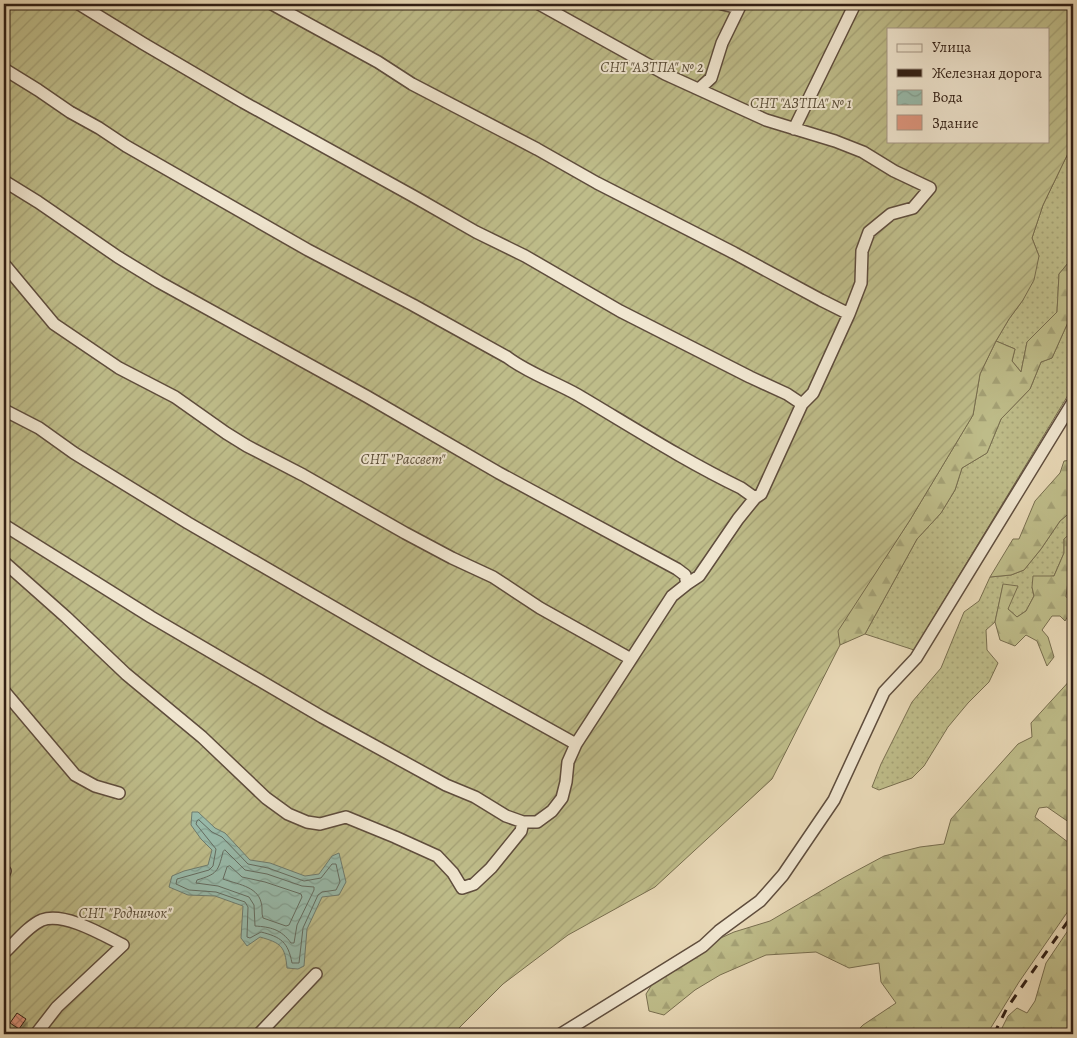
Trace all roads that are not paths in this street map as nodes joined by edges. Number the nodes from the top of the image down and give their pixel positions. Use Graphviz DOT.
graph roads {
  1 [pos="79,4"];
  2 [pos="272,4"];
  3 [pos="539,4"];
  4 [pos="722,4"];
  5 [pos="855,4"];
  6 [pos="740,6"];
  7 [pos="4,70"];
  8 [pos="699,89"];
  9 [pos="794,129"];
  10 [pos="4,181"];
  11 [pos="4,264"];
  12 [pos="850,314"];
  13 [pos="1073,402"];
  14 [pos="802,404"];
  15 [pos="4,410"];
  16 [pos="755,498"];
  17 [pos="4,525"];
  18 [pos="4,562"];
  19 [pos="687,584"];
  20 [pos="631,659"];
  21 [pos="4,691"];
  22 [pos="576,744"];
  23 [pos="119,793"];
  24 [pos="523,822"];
  25 [pos="4,953"];
  26 [pos="316,974"];
  27 [pos="36,1034"];
  28 [pos="259,1034"];
  29 [pos="561,1034"];
  1 -- 14 [label="lane"];
  2 -- 12 [label="lane"];
  3 -- 8 [label="lane"];
  4 -- 6 [label="lane"];
  5 -- 9 [label="lane"];
  6 -- 8 [label="lane"];
  7 -- 16 [label="lane"];
  8 -- 9 [label="lane"];
  9 -- 12 [label="lane"];
  10 -- 19 [label="lane"];
  11 -- 20 [label="lane"];
  12 -- 14 [label="lane"];
  13 -- 29 [label="lane"];
  14 -- 16 [label="lane"];
  15 -- 22 [label="lane"];
  16 -- 19 [label="lane"];
  17 -- 24 [label="lane"];
  18 -- 24 [label="lane"];
  19 -- 20 [label="lane"];
  20 -- 22 [label="lane"];
  21 -- 23 [label="lane"];
  22 -- 24 [label="lane"];
  25 -- 27 [label="lane"];
  26 -- 28 [label="lane"];
}
